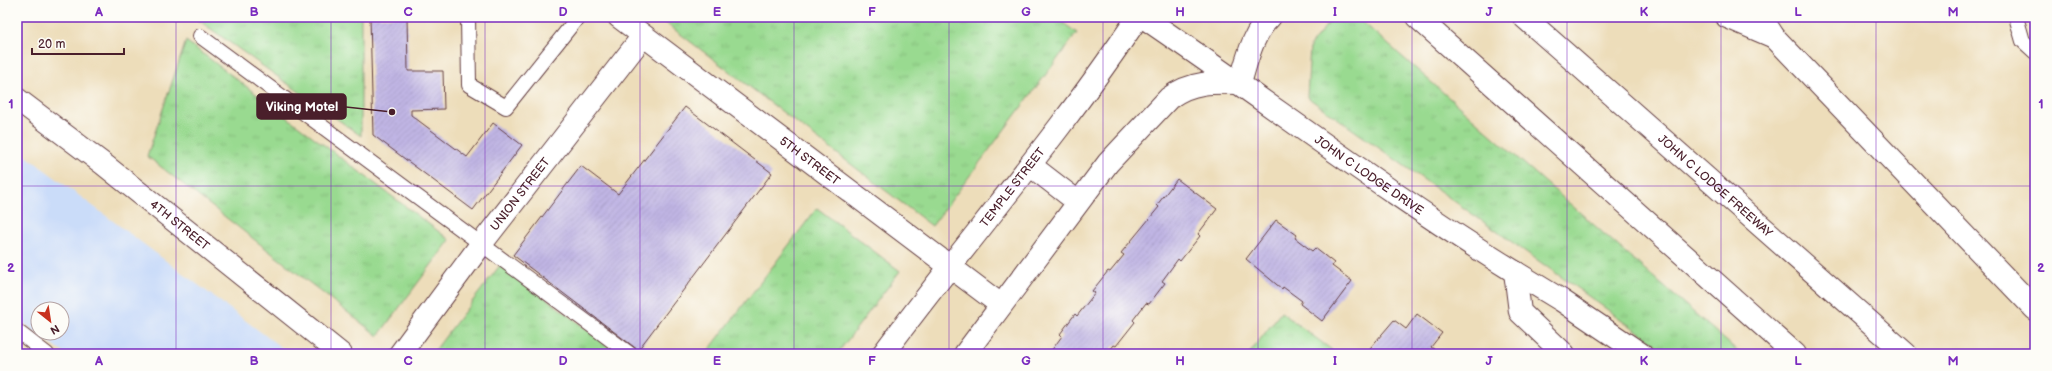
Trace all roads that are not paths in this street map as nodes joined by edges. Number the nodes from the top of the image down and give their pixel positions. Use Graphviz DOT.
graph roads {
  1 [pos="468,17"];
  2 [pos="578,17"];
  3 [pos="619,17"];
  4 [pos="1138,17"];
  5 [pos="1143,17"];
  6 [pos="1270,17"];
  7 [pos="1417,17"];
  8 [pos="1524,17"];
  9 [pos="1727,17"];
  10 [pos="1761,17"];
  11 [pos="2016,17"];
  12 [pos="200,36"];
  13 [pos="643,36"];
  14 [pos="1774,37"];
  15 [pos="2035,52"];
  16 [pos="1240,83"];
  17 [pos="17,99"];
  18 [pos="1030,165"];
  19 [pos="1078,202"];
  20 [pos="482,243"];
  21 [pos="948,266"];
  22 [pos="1515,272"];
  23 [pos="1001,305"];
  24 [pos="2035,309"];
  25 [pos="17,332"];
  26 [pos="47,354"];
  27 [pos="341,354"];
  28 [pos="400,354"];
  29 [pos="630,354"];
  30 [pos="882,354"];
  31 [pos="965,354"];
  32 [pos="1564,354"];
  33 [pos="1641,354"];
  34 [pos="1795,354"];
  35 [pos="1906,354"];
  1 -- 2 [label="lane"];
  3 -- 13 [label="main road, 5TH STREET"];
  4 -- 18 [label="main road, TEMPLE STREET"];
  5 -- 16 [label="main road, JOHN C LODGE DRIVE"];
  6 -- 16 [label="main road"];
  7 -- 34 [label="main road"];
  8 -- 35 [label="main road, JOHN C LODGE FREEWAY"];
  9 -- 14 [label="main road"];
  10 -- 14 [label="main road"];
  11 -- 15 [label="lane"];
  12 -- 20 [label="lane"];
  13 -- 20 [label="main road, UNION STREET"];
  13 -- 21 [label="main road, 5TH STREET"];
  14 -- 24 [label="main road"];
  16 -- 19 [label="main road"];
  16 -- 22 [label="main road, JOHN C LODGE DRIVE"];
  17 -- 27 [label="main road, 4TH STREET"];
  18 -- 19 [label="main road"];
  18 -- 21 [label="main road, TEMPLE STREET"];
  19 -- 23 [label="main road"];
  20 -- 28 [label="main road, UNION STREET"];
  20 -- 29 [label="lane"];
  21 -- 23 [label="main road, 5TH STREET"];
  21 -- 30 [label="main road, TEMPLE STREET"];
  22 -- 32 [label="main road"];
  22 -- 33 [label="main road, JOHN C LODGE DRIVE"];
  23 -- 31 [label="main road"];
  25 -- 26 [label="lane"];
}
